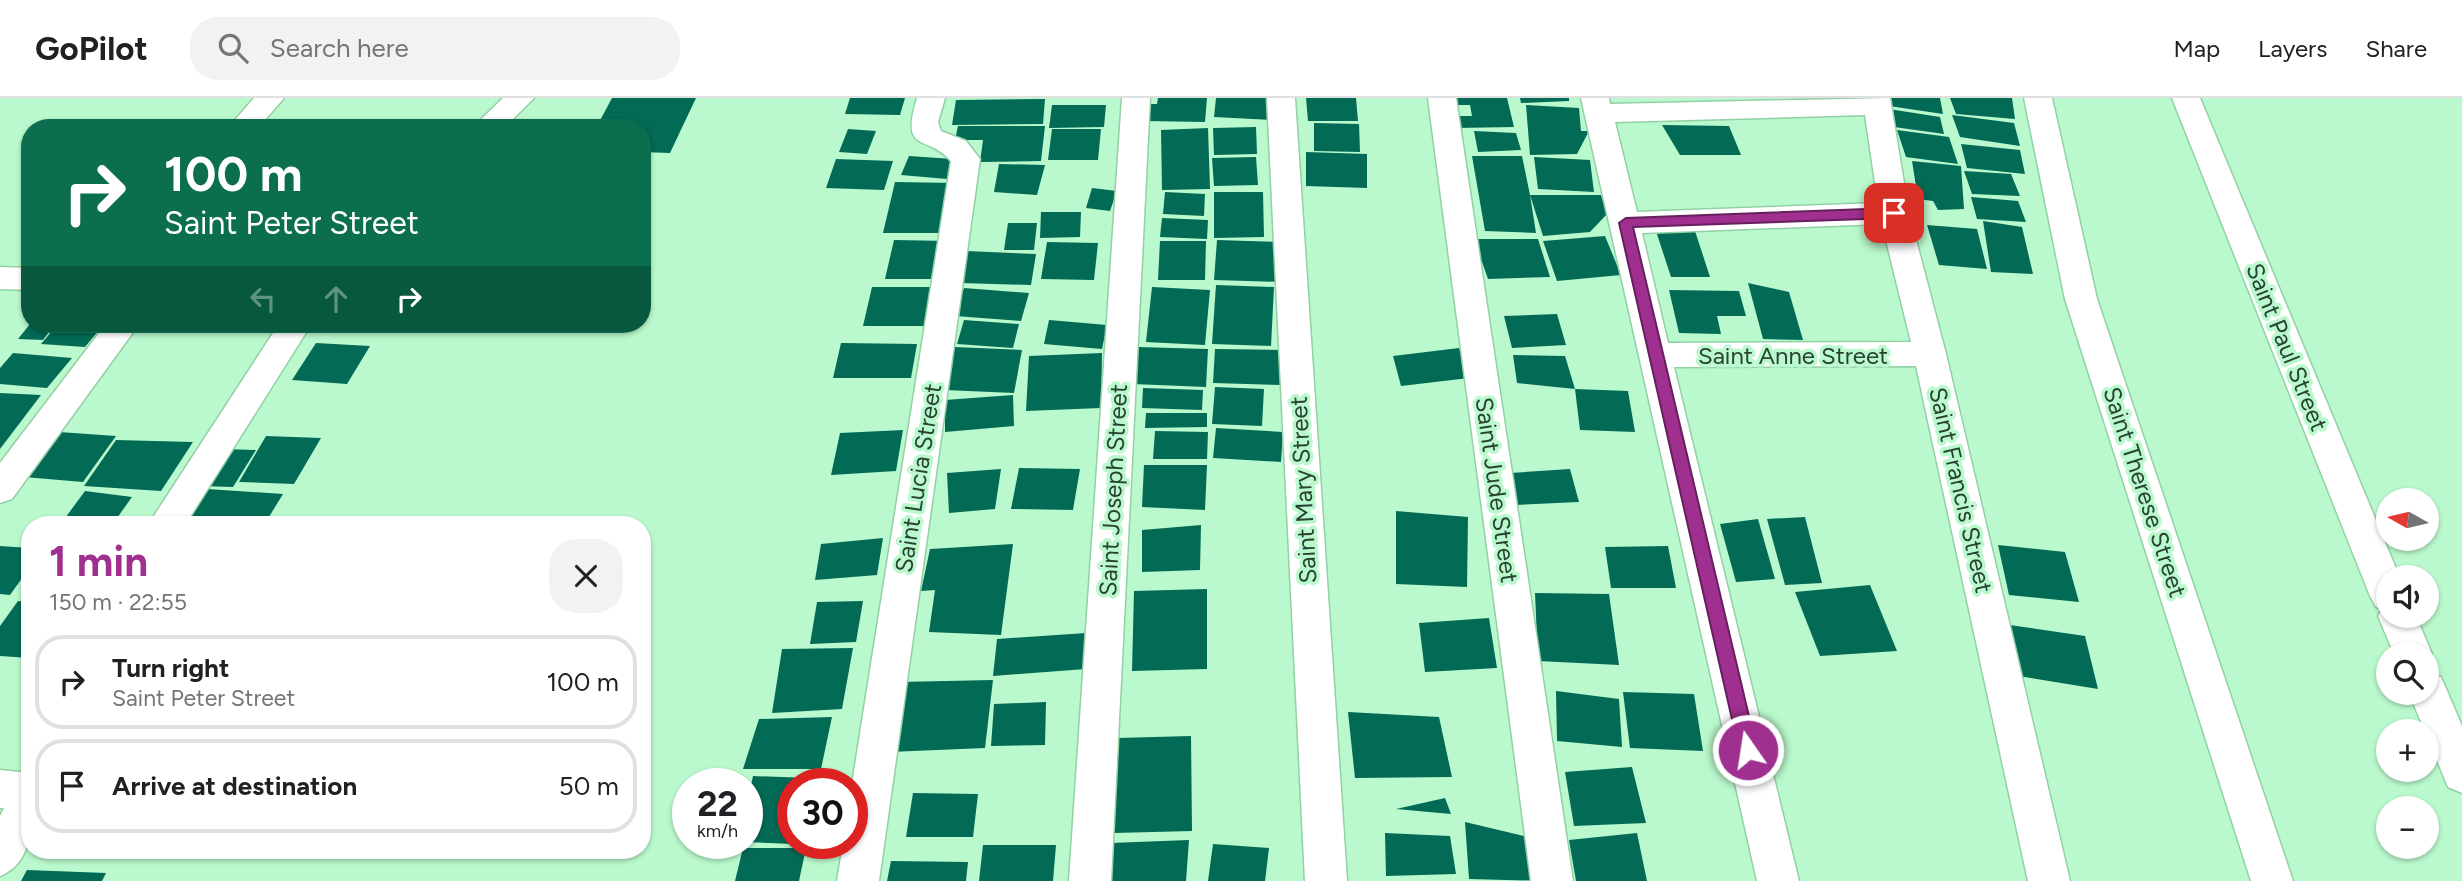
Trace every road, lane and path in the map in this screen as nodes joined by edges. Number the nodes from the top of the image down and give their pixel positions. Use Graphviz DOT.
graph roads {
  1 [pos="270,98"];
  2 [pos="520,98"];
  3 [pos="931,98"];
  4 [pos="1136,98"];
  5 [pos="1281,98"];
  6 [pos="1443,98"];
  7 [pos="2038,98"];
  8 [pos="2186,98"];
  9 [pos="1877,102"];
  10 [pos="1597,106"];
  11 [pos="250,119"];
  12 [pos="496,119"];
  13 [pos="1894,213"];
  14 [pos="1626,223"];
  15 [pos="0,278"];
  16 [pos="21,279"];
  17 [pos="116,333"];
  18 [pos="290,333"];
  19 [pos="1930,354"];
  20 [pos="1656,355"];
  21 [pos="0,489"];
  22 [pos="172,516"];
  23 [pos="2376,565"];
  24 [pos="2434,705"];
  25 [pos="2462,774"];
  26 [pos="0,789"];
  27 [pos="21,791"];
  28 [pos="21,818"];
  29 [pos="0,856"];
  30 [pos="858,881"];
  31 [pos="1090,881"];
  32 [pos="1326,881"];
  33 [pos="1552,881"];
  34 [pos="1778,881"];
  35 [pos="2049,881"];
  36 [pos="2272,881"];
  1 -- 11 [label="street"];
  2 -- 12 [label="street"];
  3 -- 30 [label="street, Saint Lucia Street"];
  4 -- 31 [label="street, Saint Joseph Street"];
  5 -- 32 [label="street, Saint Mary Street"];
  6 -- 33 [label="street, Saint Jude Street"];
  7 -- 36 [label="street, Saint Therese Street"];
  8 -- 23 [label="street, Saint Paul Street"];
  9 -- 10 [label="street"];
  9 -- 13 [label="street, Saint Francis Street"];
  10 -- 14 [label="street"];
  13 -- 14 [label="street"];
  13 -- 19 [label="street, Saint Francis Street"];
  14 -- 20 [label="street"];
  15 -- 16 [label="street"];
  17 -- 21 [label="street"];
  18 -- 22 [label="street"];
  19 -- 20 [label="street, Saint Anne Street"];
  19 -- 35 [label="street, Saint Francis Street"];
  20 -- 34 [label="street"];
  24 -- 25 [label="street"];
  26 -- 27 [label="street"];
  28 -- 29 [label="street"];
}
